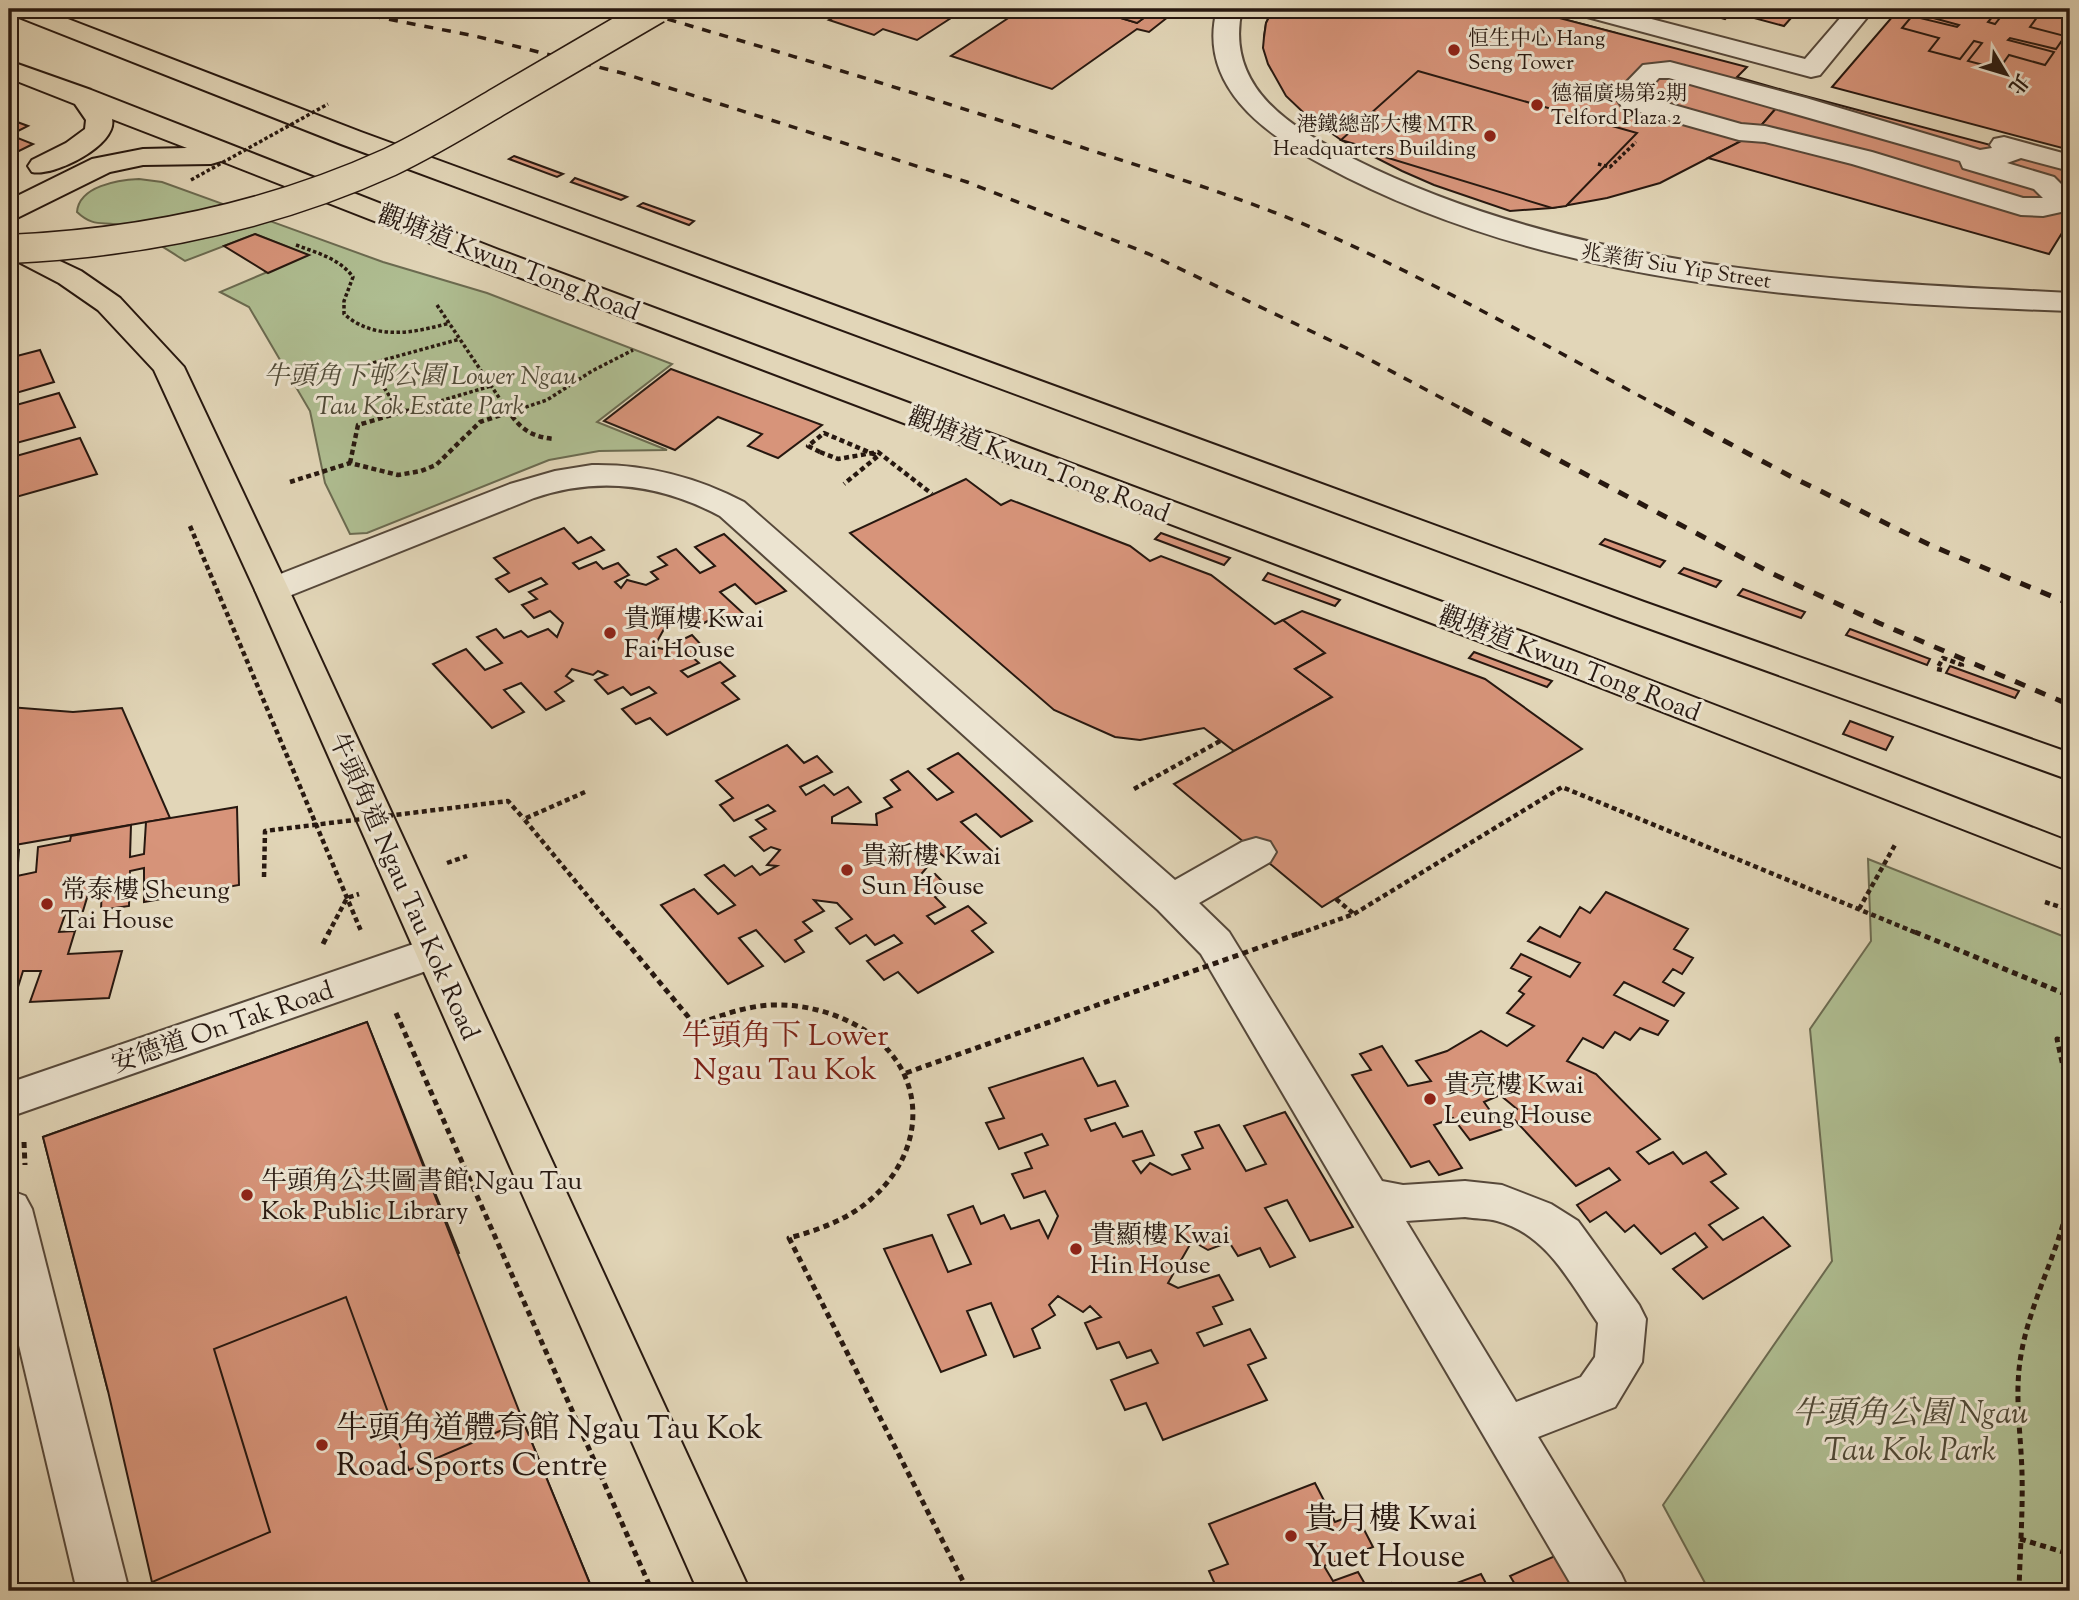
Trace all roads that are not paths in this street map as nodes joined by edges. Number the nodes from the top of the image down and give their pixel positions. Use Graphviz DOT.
graph roads {
  1 [pos="20,9"];
  2 [pos="657,9"];
  3 [pos="1228,9"];
  4 [pos="1585,9"];
  5 [pos="1861,9"];
  6 [pos="1634,14"];
  7 [pos="9,69"];
  8 [pos="1641,83"];
  9 [pos="82,96"];
  10 [pos="230,156"];
  11 [pos="2070,163"];
  12 [pos="9,183"];
  13 [pos="2067,204"];
  14 [pos="9,211"];
  15 [pos="9,248"];
  16 [pos="2070,302"];
  17 [pos="272,590"];
  18 [pos="2070,767"];
  19 [pos="1256,852"];
  20 [pos="2070,857"];
  21 [pos="1172,900"];
  22 [pos="434,952"];
  23 [pos="9,1100"];
  24 [pos="1368,1198"];
  25 [pos="9,1209"];
  26 [pos="1505,1428"];
  27 [pos="103,1591"];
  28 [pos="724,1591"];
  29 [pos="1604,1591"];
  1 -- 18 [label="main road"];
  2 -- 15 [label="main road, bridge"];
  3 -- 16 [label="street, 兆業街 Siu Yip Street"];
  4 -- 6 [label="street"];
  5 -- 6 [label="street"];
  7 -- 9 [label="main road, 觀塘道 Kwun Tong Road"];
  8 -- 11 [label="street"];
  8 -- 13 [label="street"];
  8 -- 13 [label="street"];
  9 -- 10 [label="main road, 觀塘道 Kwun Tong Road"];
  9 -- 12 [label="main road"];
  10 -- 14 [label="main road"];
  10 -- 20 [label="main road, 觀塘道 Kwun Tong Road"];
  15 -- 17 [label="main road, 牛頭角道 Ngau Tau Kok Road"];
  17 -- 21 [label="street"];
  17 -- 22 [label="main road, 牛頭角道 Ngau Tau Kok Road"];
  19 -- 21 [label="street"];
  21 -- 24 [label="street"];
  22 -- 23 [label="street, 安德道 On Tak Road"];
  22 -- 28 [label="main road, 牛頭角道 Ngau Tau Kok Road"];
  24 -- 26 [label="street"];
  24 -- 26 [label="street"];
  25 -- 27 [label="street"];
  26 -- 29 [label="street"];
}
